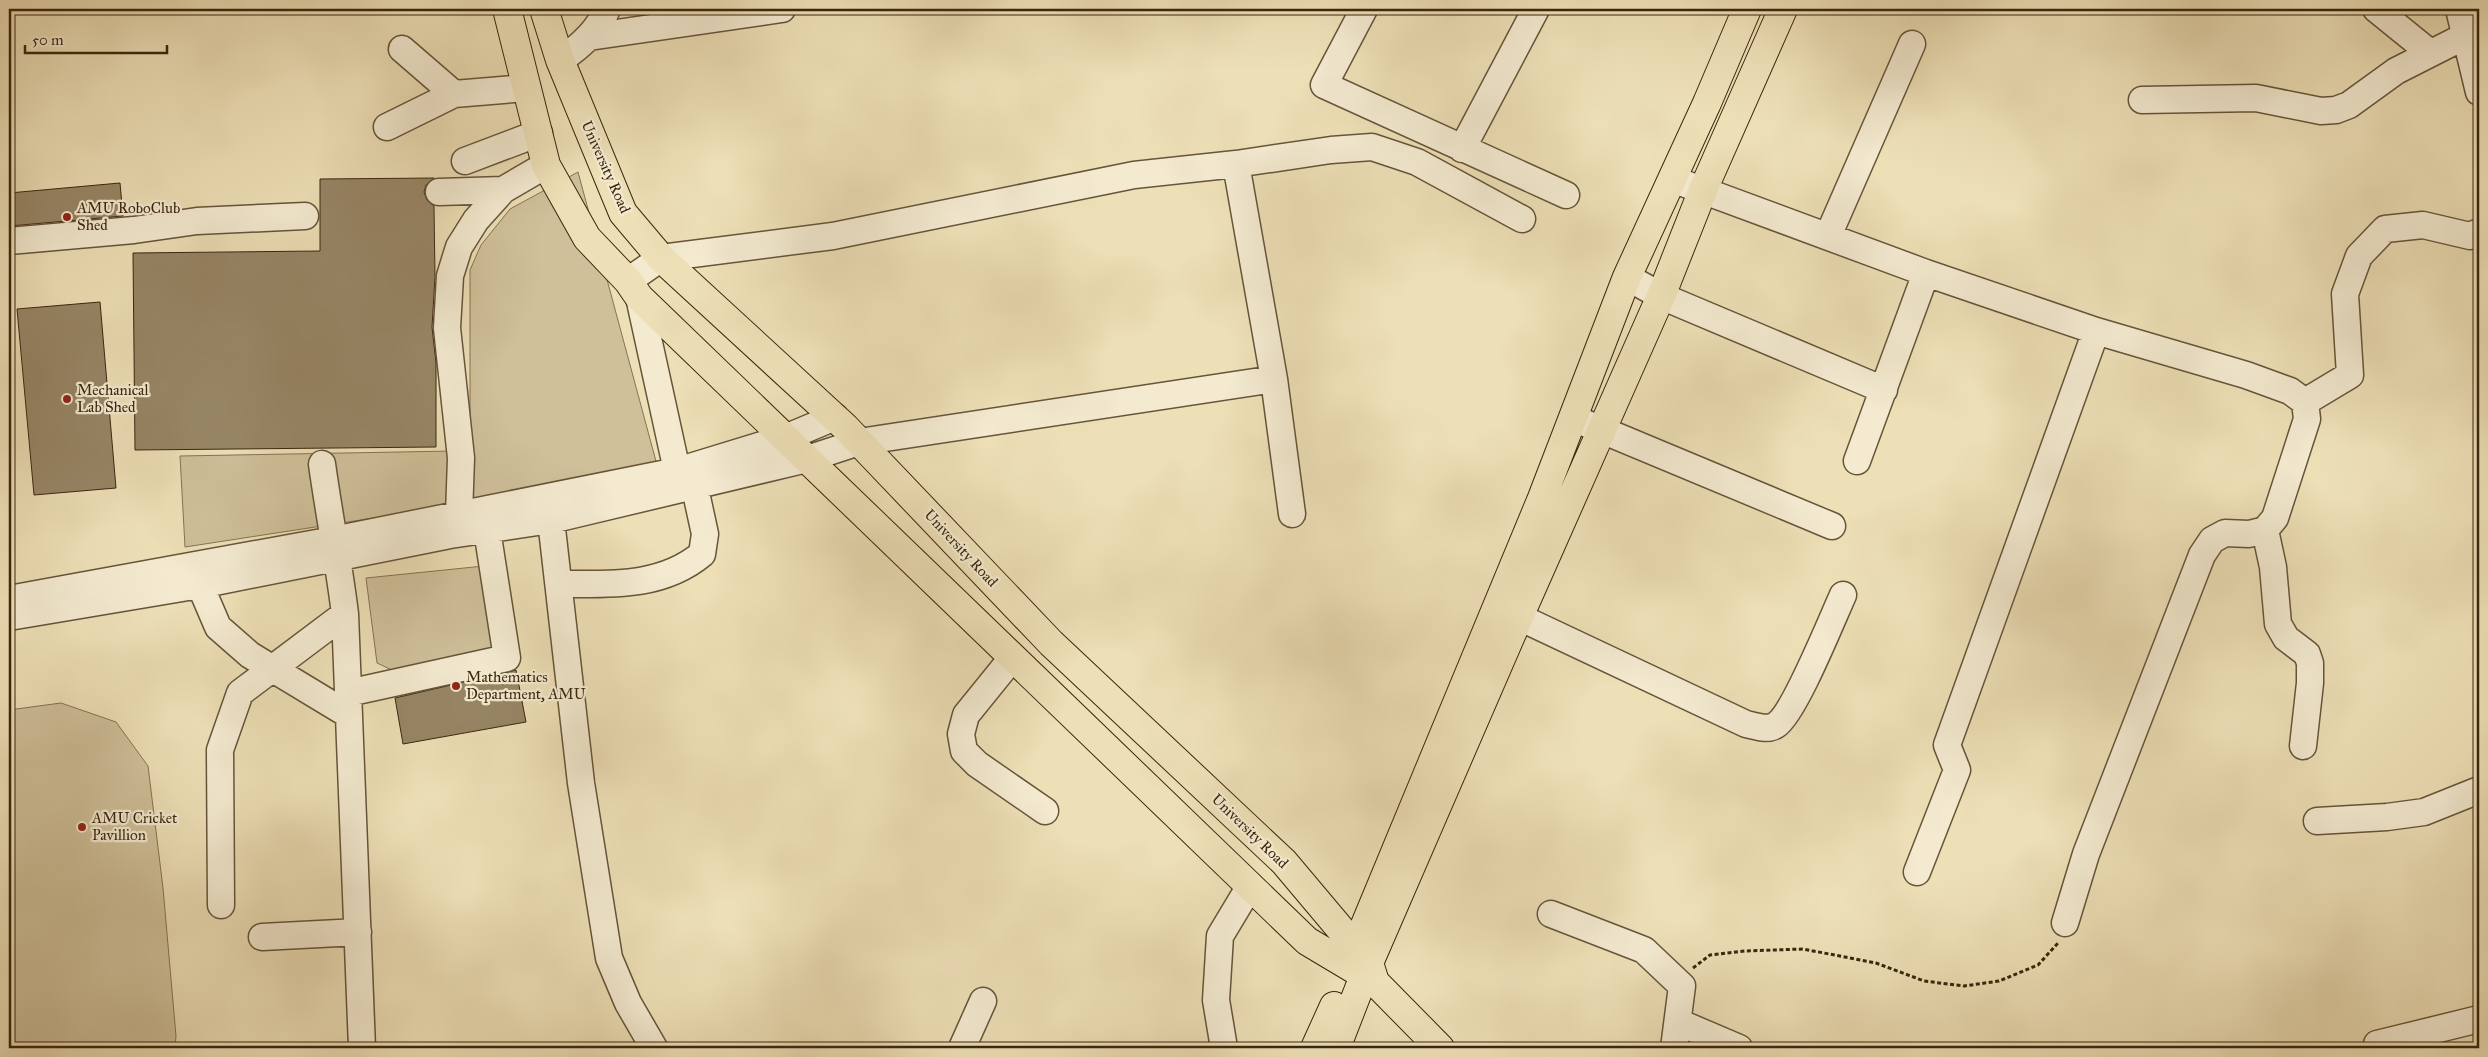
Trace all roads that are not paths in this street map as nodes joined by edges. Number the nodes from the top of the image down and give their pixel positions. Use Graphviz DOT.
graph roads {
  1 [pos="507,9"];
  2 [pos="544,9"];
  3 [pos="607,9"];
  4 [pos="782,9"];
  5 [pos="1364,9"];
  6 [pos="1536,9"];
  7 [pos="1747,9"];
  8 [pos="1783,9"];
  9 [pos="2376,9"];
  10 [pos="2458,9"];
  11 [pos="2465,36"];
  12 [pos="589,37"];
  13 [pos="1912,44"];
  14 [pos="402,48"];
  15 [pos="2429,52"];
  16 [pos="560,60"];
  17 [pos="527,88"];
  18 [pos="2479,92"];
  19 [pos="454,94"];
  20 [pos="2142,100"];
  21 [pos="388,127"];
  22 [pos="538,133"];
  23 [pos="1462,149"];
  24 [pos="465,161"];
  25 [pos="1236,164"];
  26 [pos="546,165"];
  27 [pos="1672,179"];
  28 [pos="503,190"];
  29 [pos="1703,190"];
  30 [pos="439,192"];
  31 [pos="1566,195"];
  32 [pos="305,216"];
  33 [pos="1522,219"];
  34 [pos="2479,232"];
  35 [pos="1828,236"];
  36 [pos="9,241"];
  37 [pos="661,258"];
  38 [pos="1926,272"];
  39 [pos="1627,277"];
  40 [pos="633,289"];
  41 [pos="1661,296"];
  42 [pos="2096,330"];
  43 [pos="1274,379"];
  44 [pos="1884,390"];
  45 [pos="2305,402"];
  46 [pos="834,417"];
  47 [pos="1573,418"];
  48 [pos="1603,430"];
  49 [pos="785,438"];
  50 [pos="859,442"];
  51 [pos="807,459"];
  52 [pos="1857,462"];
  53 [pos="322,464"];
  54 [pos="684,483"];
  55 [pos="1292,514"];
  56 [pos="459,515"];
  57 [pos="552,520"];
  58 [pos="1832,526"];
  59 [pos="487,530"];
  60 [pos="2265,530"];
  61 [pos="336,549"];
  62 [pos="559,584"];
  63 [pos="200,585"];
  64 [pos="1843,595"];
  65 [pos="9,599"];
  66 [pos="345,614"];
  67 [pos="9,617"];
  68 [pos="1519,618"];
  69 [pos="1013,657"];
  70 [pos="272,668"];
  71 [pos="348,704"];
  72 [pos="2303,746"];
  73 [pos="2479,790"];
  74 [pos="1045,811"];
  75 [pos="2317,821"];
  76 [pos="1917,872"];
  77 [pos="1250,886"];
  78 [pos="221,906"];
  79 [pos="1551,914"];
  80 [pos="2065,923"];
  81 [pos="358,932"];
  82 [pos="262,937"];
  83 [pos="1362,968"];
  84 [pos="983,1001"];
  85 [pos="2479,1019"];
  86 [pos="1678,1022"];
  87 [pos="2377,1044"];
  88 [pos="362,1048"];
  89 [pos="654,1048"];
  90 [pos="962,1048"];
  91 [pos="1224,1048"];
  92 [pos="1315,1048"];
  93 [pos="1336,1048"];
  94 [pos="1440,1048"];
  95 [pos="1674,1048"];
  96 [pos="1739,1048"];
  1 -- 17 [label="main road"];
  2 -- 16 [label="main road, University Road"];
  3 -- 12 [label="street"];
  4 -- 12 [label="street"];
  5 -- 23 [label="street"];
  6 -- 23 [label="street"];
  7 -- 27 [label="main road"];
  8 -- 29 [label="main road"];
  9 -- 15 [label="street"];
  10 -- 11 [label="street"];
  11 -- 15 [label="street"];
  11 -- 18 [label="street"];
  12 -- 16 [label="street"];
  13 -- 35 [label="street"];
  14 -- 19 [label="street"];
  15 -- 20 [label="street"];
  16 -- 37 [label="main road, University Road"];
  17 -- 19 [label="street"];
  17 -- 22 [label="main road"];
  19 -- 21 [label="street"];
  22 -- 24 [label="street"];
  22 -- 26 [label="main road"];
  23 -- 31 [label="street"];
  25 -- 33 [label="street"];
  25 -- 37 [label="street"];
  25 -- 43 [label="street"];
  26 -- 28 [label="street"];
  26 -- 40 [label="main road"];
  27 -- 29 [label="street"];
  27 -- 39 [label="main road"];
  28 -- 30 [label="street"];
  28 -- 56 [label="street"];
  29 -- 35 [label="street"];
  29 -- 41 [label="main road"];
  32 -- 36 [label="street"];
  34 -- 45 [label="street"];
  35 -- 38 [label="street"];
  37 -- 40 [label="street"];
  37 -- 46 [label="main road, University Road"];
  38 -- 42 [label="street"];
  38 -- 44 [label="street"];
  39 -- 41 [label="street"];
  39 -- 47 [label="main road"];
  40 -- 49 [label="main road"];
  40 -- 54 [label="street"];
  41 -- 44 [label="street"];
  41 -- 48 [label="main road"];
  42 -- 45 [label="street"];
  42 -- 76 [label="street"];
  43 -- 50 [label="street"];
  43 -- 55 [label="street"];
  44 -- 52 [label="street"];
  45 -- 60 [label="street"];
  46 -- 49 [label="street"];
  46 -- 50 [label="main road, University Road"];
  47 -- 48 [label="street"];
  47 -- 83 [label="main road"];
  48 -- 58 [label="street"];
  48 -- 68 [label="main road"];
  49 -- 51 [label="main road"];
  49 -- 54 [label="street"];
  50 -- 51 [label="street"];
  50 -- 83 [label="main road, University Road"];
  51 -- 54 [label="street"];
  51 -- 69 [label="main road"];
  53 -- 61 [label="street"];
  54 -- 56 [label="street"];
  54 -- 57 [label="street"];
  54 -- 62 [label="street"];
  56 -- 61 [label="street"];
  57 -- 59 [label="street"];
  57 -- 62 [label="street"];
  59 -- 61 [label="street"];
  59 -- 71 [label="street"];
  60 -- 72 [label="street"];
  60 -- 80 [label="street"];
  61 -- 63 [label="street"];
  61 -- 65 [label="street"];
  61 -- 66 [label="street"];
  62 -- 89 [label="street"];
  63 -- 67 [label="street"];
  63 -- 70 [label="street"];
  64 -- 68 [label="street"];
  66 -- 70 [label="street"];
  66 -- 71 [label="street"];
  68 -- 83 [label="main road"];
  69 -- 74 [label="street"];
  69 -- 77 [label="main road"];
  70 -- 71 [label="street"];
  70 -- 78 [label="street"];
  71 -- 81 [label="street"];
  73 -- 75 [label="street"];
  77 -- 83 [label="main road"];
  77 -- 91 [label="street"];
  79 -- 86 [label="street"];
  81 -- 82 [label="street"];
  81 -- 88 [label="street"];
  83 -- 92 [label="main road"];
  83 -- 93 [label="main road"];
  83 -- 94 [label="main road, University Road"];
  84 -- 90 [label="street"];
  85 -- 87 [label="street"];
  86 -- 95 [label="street"];
  86 -- 96 [label="street"];
}
